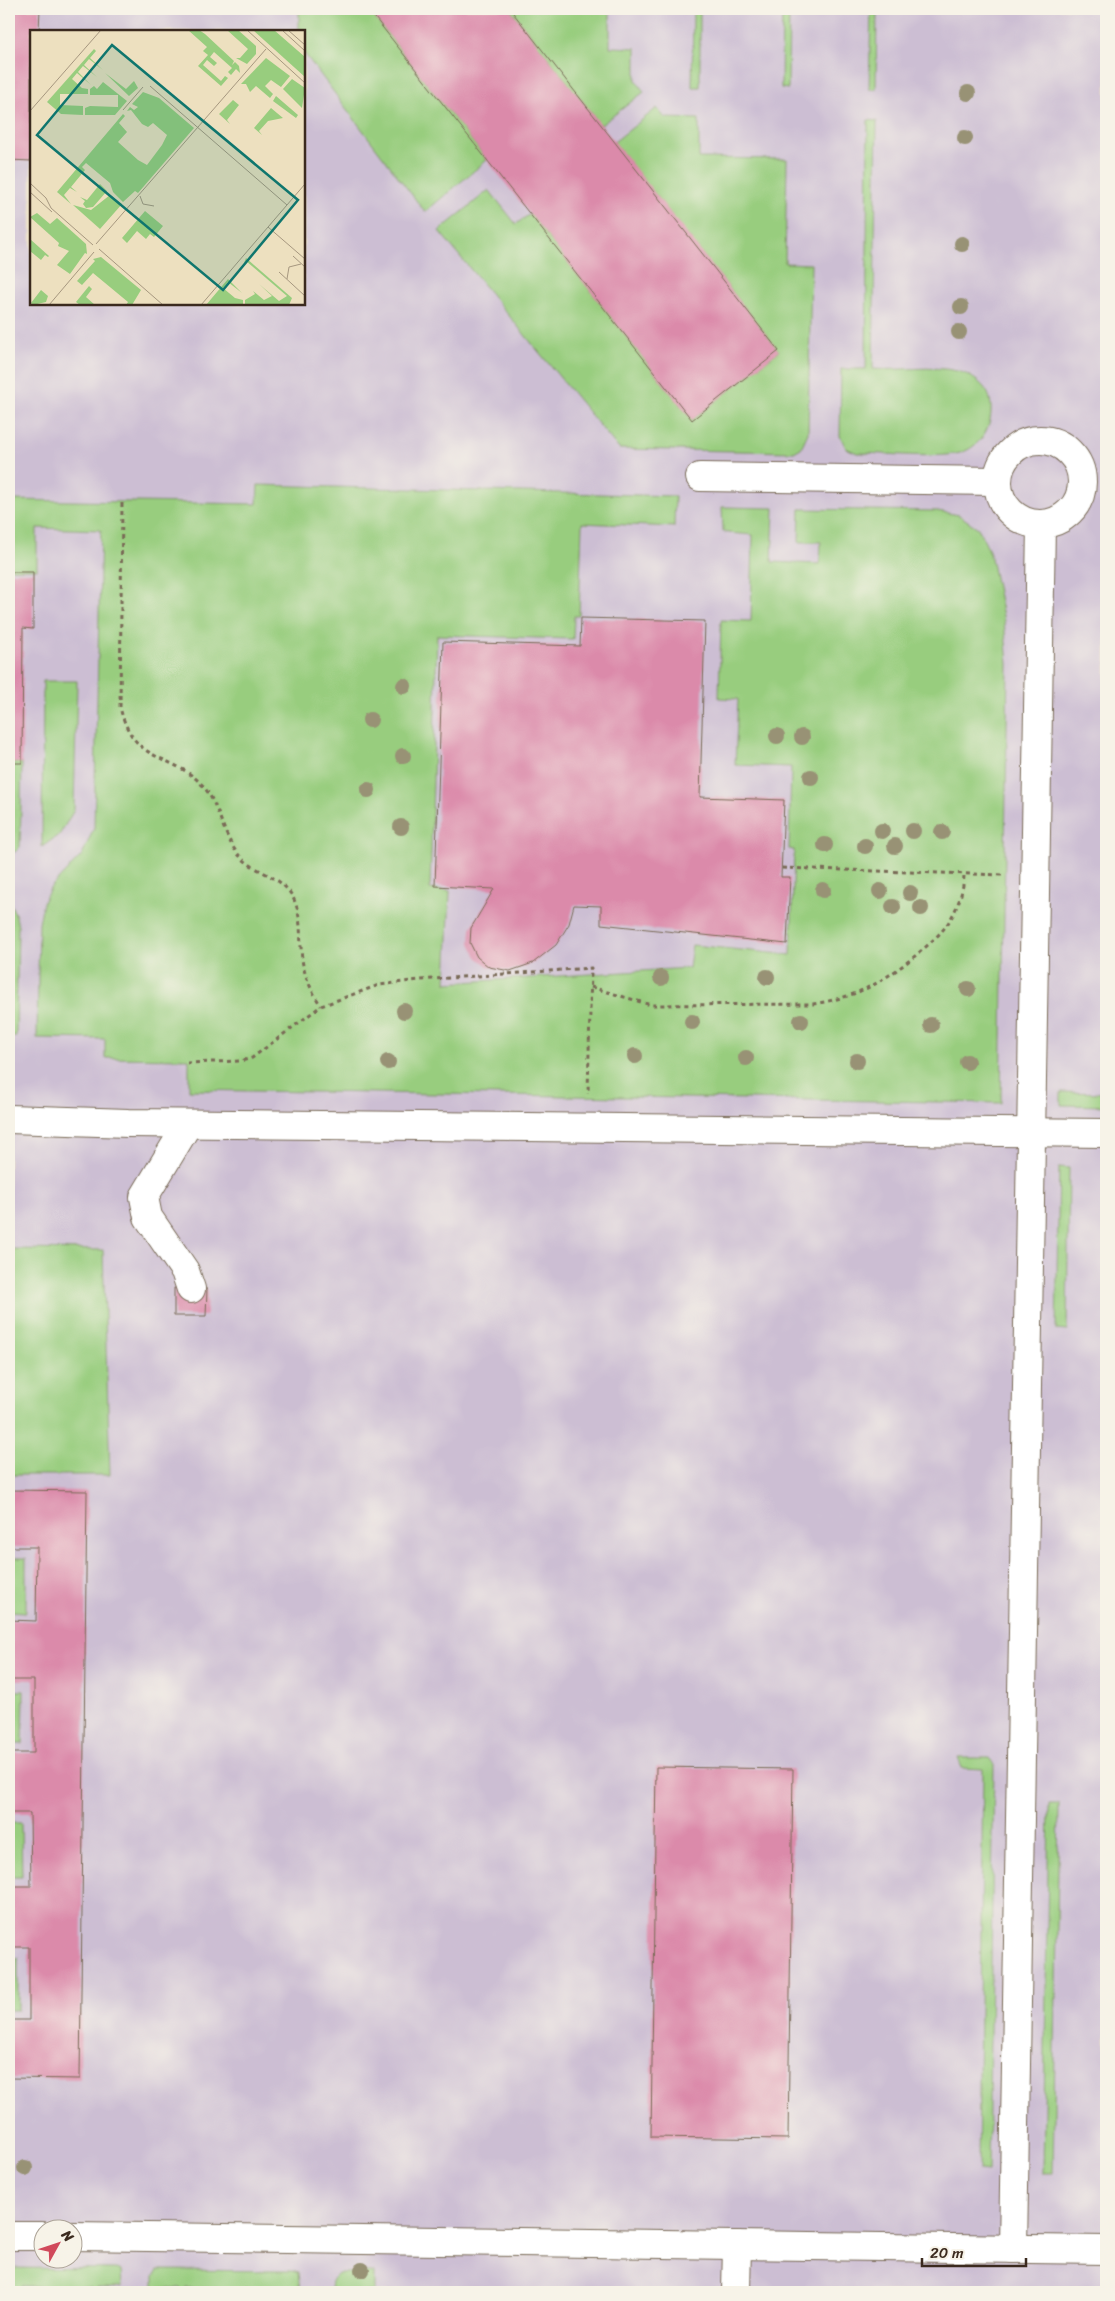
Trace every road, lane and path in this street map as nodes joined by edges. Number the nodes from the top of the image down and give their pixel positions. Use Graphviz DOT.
graph roads {
  1 [pos="700,477"];
  2 [pos="997,481"];
  3 [pos="122,503"];
  4 [pos="1041,524"];
  5 [pos="782,868"];
  6 [pos="964,874"];
  7 [pos="1034,876"];
  8 [pos="591,987"];
  9 [pos="321,1006"];
  10 [pos="187,1064"];
  11 [pos="588,1094"];
  12 [pos="9,1119"];
  13 [pos="188,1124"];
  14 [pos="1030,1132"];
  15 [pos="1106,1133"];
  16 [pos="191,1289"];
  17 [pos="9,2236"];
  18 [pos="32,2236"];
  19 [pos="82,2236"];
  20 [pos="737,2245"];
  21 [pos="1013,2249"];
  22 [pos="1106,2250"];
  23 [pos="736,2292"];
  1 -- 2 [label="lane"];
  2 -- 4 [label="lane"];
  2 -- 4 [label="lane"];
  3 -- 9 [label="path"];
  4 -- 7 [label="lane"];
  5 -- 6 [label="path"];
  6 -- 7 [label="path"];
  6 -- 8 [label="path"];
  7 -- 14 [label="lane"];
  8 -- 9 [label="path"];
  8 -- 11 [label="path"];
  9 -- 10 [label="path"];
  12 -- 13 [label="lane"];
  13 -- 14 [label="lane"];
  13 -- 16 [label="lane"];
  14 -- 15 [label="lane"];
  14 -- 21 [label="lane"];
  17 -- 18 [label="lane"];
  19 -- 20 [label="lane"];
  20 -- 21 [label="lane"];
  20 -- 23 [label="lane"];
  21 -- 22 [label="lane"];
}
